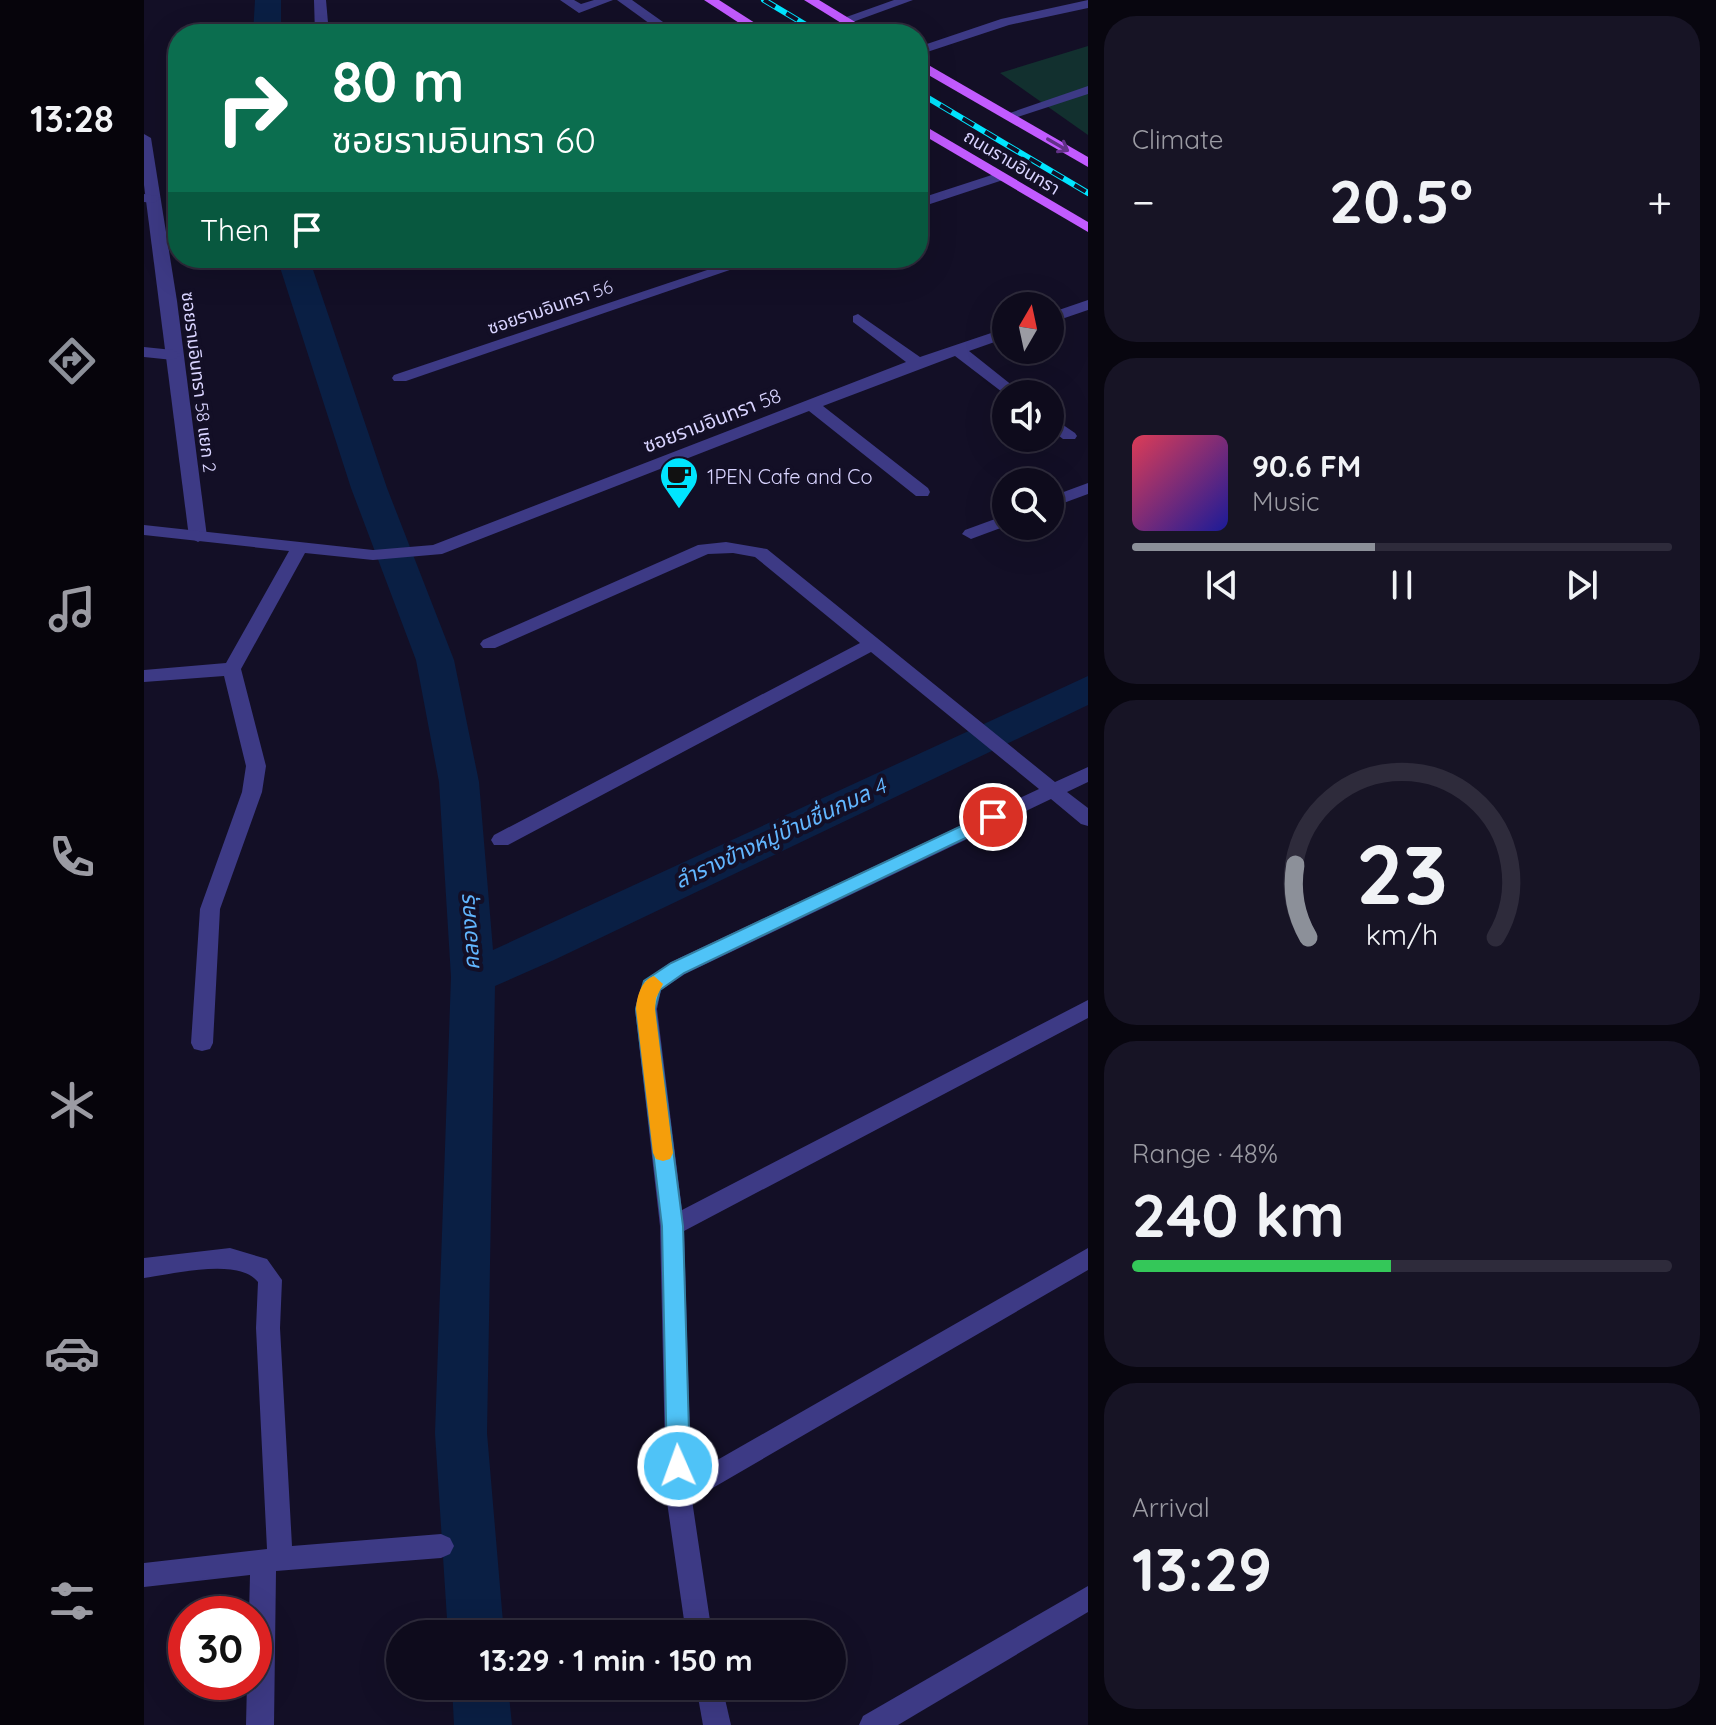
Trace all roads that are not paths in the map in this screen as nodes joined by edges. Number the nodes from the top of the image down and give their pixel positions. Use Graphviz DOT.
graph roads {
  1 [pos="320,0"];
  2 [pos="566,0"];
  3 [pos="607,0"];
  4 [pos="623,0"];
  5 [pos="710,0"];
  6 [pos="810,0"];
  7 [pos="907,0"];
  8 [pos="1088,4"];
  9 [pos="845,20"];
  10 [pos="321,24"];
  11 [pos="658,24"];
  12 [pos="749,24"];
  13 [pos="852,24"];
  14 [pos="928,48"];
  15 [pos="928,69"];
  16 [pos="1088,90"];
  17 [pos="1008,116"];
  18 [pos="928,132"];
  19 [pos="144,138"];
  20 [pos="1088,163"];
  21 [pos="1001,176"];
  22 [pos="149,199"];
  23 [pos="928,201"];
  24 [pos="1088,228"];
  25 [pos="728,268"];
  26 [pos="1088,305"];
  27 [pos="1064,313"];
  28 [pos="858,319"];
  29 [pos="992,338"];
  30 [pos="958,350"];
  31 [pos="144,352"];
  32 [pos="173,355"];
  33 [pos="918,363"];
  34 [pos="400,378"];
  35 [pos="997,380"];
  36 [pos="812,405"];
  37 [pos="1064,432"];
  38 [pos="1069,436"];
  39 [pos="1088,488"];
  40 [pos="922,492"];
  41 [pos="1064,497"];
  42 [pos="992,526"];
  43 [pos="144,530"];
  44 [pos="971,534"];
  45 [pos="198,537"];
  46 [pos="299,549"];
  47 [pos="874,643"];
  48 [pos="489,644"];
  49 [pos="232,669"];
  50 [pos="144,676"];
  51 [pos="1088,774"];
  52 [pos="1050,790"];
  53 [pos="1088,819"];
  54 [pos="501,840"];
  55 [pos="1088,1008"];
  56 [pos="202,1043"];
  57 [pos="672,1226"];
  58 [pos="1088,1258"];
  59 [pos="144,1268"];
  60 [pos="679,1495"];
  61 [pos="441,1546"];
  62 [pos="272,1560"];
  63 [pos="144,1575"];
  64 [pos="1088,1598"];
  65 [pos="697,1620"];
  66 [pos="712,1700"];
  67 [pos="260,1725"];
  68 [pos="717,1725"];
  69 [pos="873,1725"];
  1 -- 10 [label="street"];
  2 -- 3 [label="street"];
  4 -- 11 [label="street"];
  5 -- 12 [label="main road"];
  6 -- 9 [label="main road"];
  7 -- 9 [label="street"];
  8 -- 14 [label="street"];
  9 -- 13 [label="main road"];
  15 -- 17 [label="main road, ถนนรามอินทรา"];
  16 -- 17 [label="street"];
  17 -- 20 [label="main road, ถนนรามอินทรา, one-way"];
  18 -- 21 [label="main road, ถนนรามอินทรา"];
  19 -- 22 [label="street, ซอยรามอินทรา 58 แยก 2"];
  21 -- 23 [label="street"];
  21 -- 24 [label="main road, ถนนรามอินทรา"];
  22 -- 32 [label="street, ซอยรามอินทรา 58 แยก 2"];
  25 -- 34 [label="street, ซอยรามอินทรา 56"];
  26 -- 27 [label="street"];
  28 -- 33 [label="street"];
  29 -- 30 [label="street, ซอยรามอินทรา 58"];
  30 -- 33 [label="street, ซอยรามอินทรา 58"];
  30 -- 35 [label="street"];
  31 -- 32 [label="street"];
  32 -- 45 [label="street, ซอยรามอินทรา 58 แยก 2"];
  33 -- 36 [label="street, ซอยรามอินทรา 58"];
  36 -- 40 [label="street"];
  36 -- 46 [label="street, ซอยรามอินทรา 58"];
  37 -- 38 [label="street"];
  39 -- 41 [label="street"];
  42 -- 44 [label="street"];
  43 -- 45 [label="street"];
  45 -- 46 [label="street"];
  46 -- 49 [label="street"];
  47 -- 48 [label="street"];
  47 -- 52 [label="street"];
  47 -- 54 [label="street"];
  49 -- 50 [label="street"];
  49 -- 56 [label="street"];
  51 -- 52 [label="street"];
  52 -- 53 [label="street"];
  52 -- 57 [label="street"];
  55 -- 57 [label="street"];
  57 -- 60 [label="street"];
  58 -- 60 [label="street"];
  59 -- 62 [label="street"];
  60 -- 65 [label="street"];
  61 -- 62 [label="street"];
  62 -- 63 [label="street"];
  62 -- 67 [label="street"];
  64 -- 69 [label="street"];
  66 -- 68 [label="street"];
}
